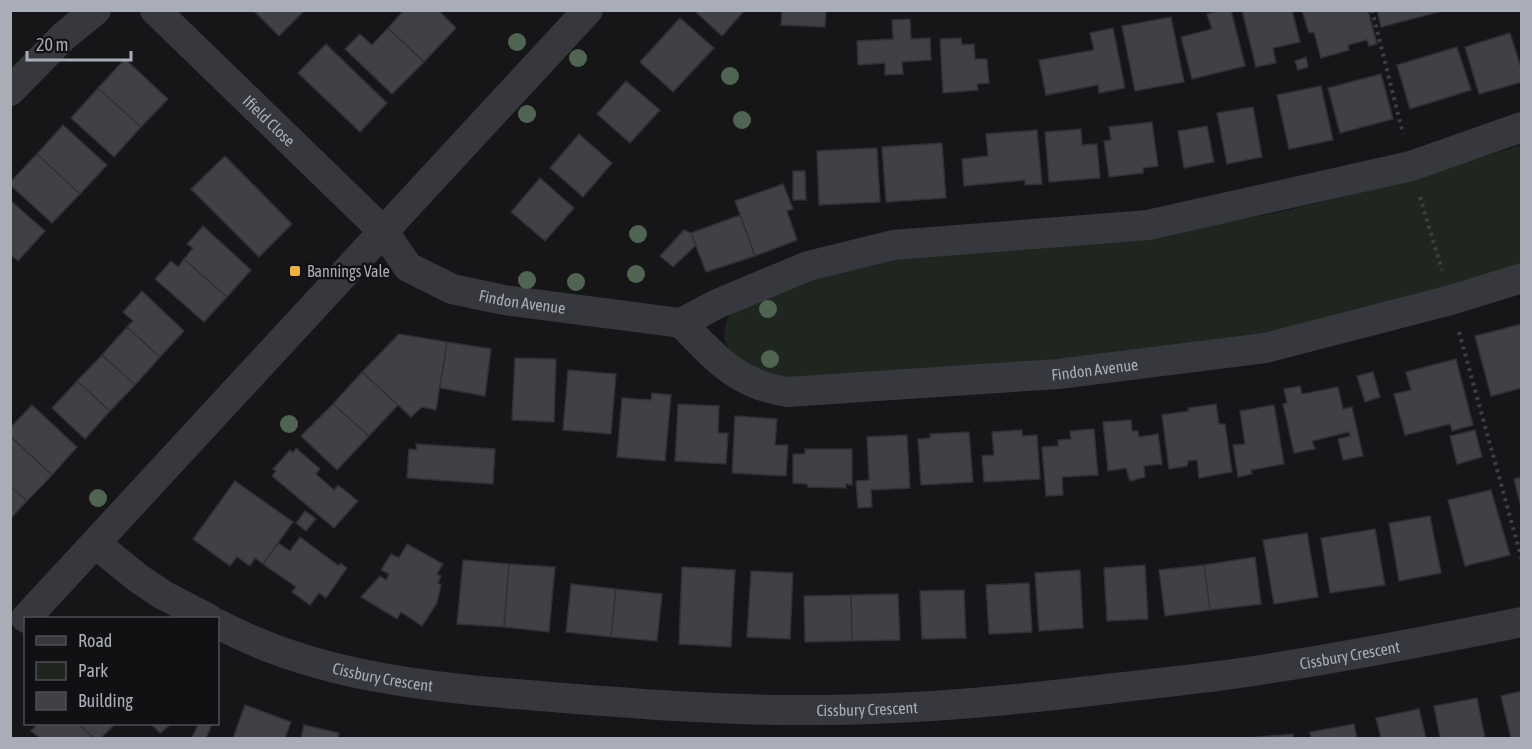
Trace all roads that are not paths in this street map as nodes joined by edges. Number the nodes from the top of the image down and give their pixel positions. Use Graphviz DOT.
graph roads {
  1 [pos="96,10"];
  2 [pos="155,10"];
  3 [pos="588,10"];
  4 [pos="10,91"];
  5 [pos="1521,127"];
  6 [pos="384,232"];
  7 [pos="1521,278"];
  8 [pos="681,323"];
  9 [pos="96,544"];
  10 [pos="28,617"];
  11 [pos="206,617"];
  12 [pos="24,621"];
  13 [pos="1521,622"];
  14 [pos="219,624"];
  15 [pos="10,635"];
  1 -- 4 [label="street"];
  2 -- 6 [label="street, Ifield Close"];
  3 -- 6 [label="street"];
  5 -- 8 [label="street"];
  6 -- 8 [label="street, Findon Avenue"];
  6 -- 9 [label="street"];
  7 -- 8 [label="street, Findon Avenue"];
  9 -- 10 [label="street"];
  9 -- 11 [label="street"];
  12 -- 15 [label="street"];
  13 -- 14 [label="street, Cissbury Crescent"];
}
